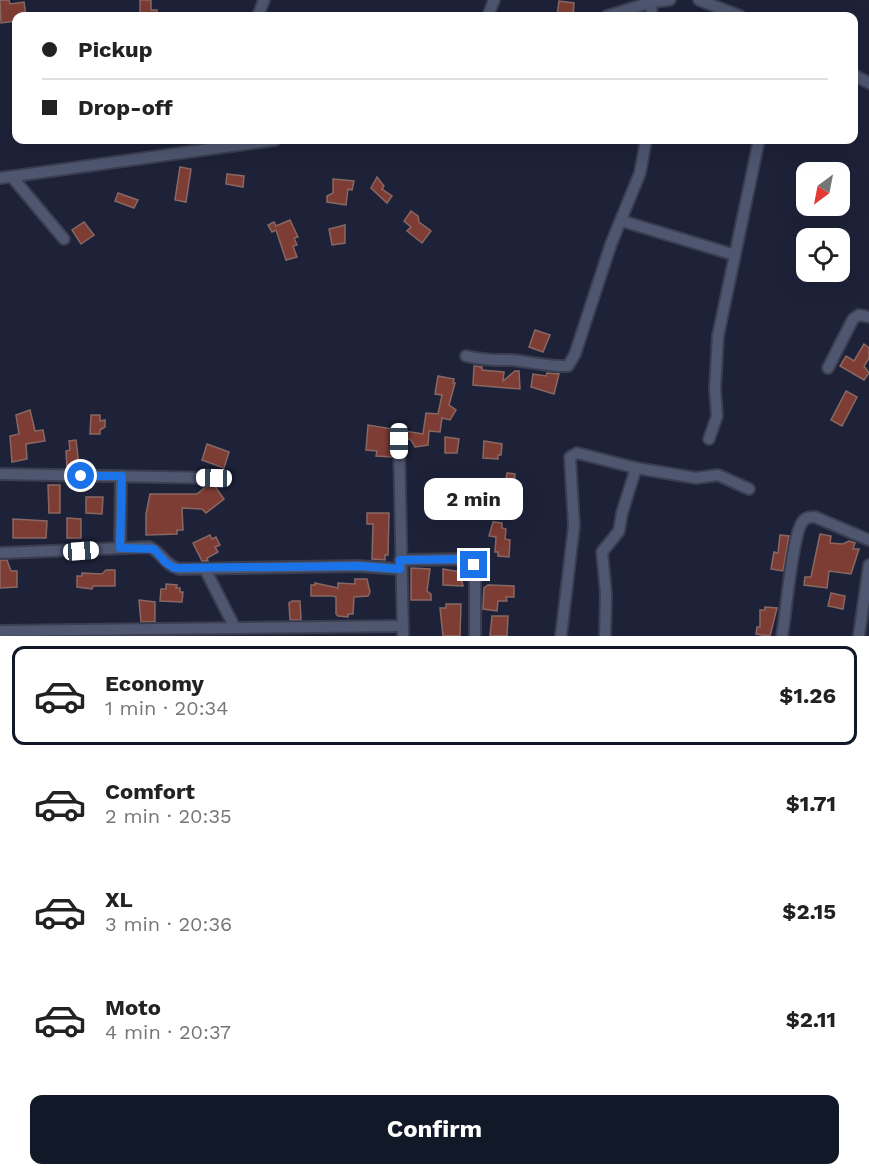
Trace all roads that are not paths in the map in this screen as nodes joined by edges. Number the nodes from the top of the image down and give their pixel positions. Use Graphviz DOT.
graph roads {
  1 [pos="670,0"];
  2 [pos="699,0"];
  3 [pos="652,2"];
  4 [pos="621,12"];
  5 [pos="651,12"];
  6 [pos="730,12"];
  7 [pos="645,144"];
  8 [pos="758,144"];
  9 [pos="209,145"];
  10 [pos="12,177"];
  11 [pos="0,178"];
  12 [pos="622,221"];
  13 [pos="64,239"];
  14 [pos="735,255"];
  15 [pos="869,317"];
  16 [pos="466,356"];
  17 [pos="828,368"];
  18 [pos="709,439"];
  19 [pos="399,441"];
  20 [pos="636,468"];
  21 [pos="0,474"];
  22 [pos="122,476"];
  23 [pos="214,478"];
  24 [pos="748,489"];
  25 [pos="869,540"];
  26 [pos="120,548"];
  27 [pos="0,553"];
  28 [pos="400,565"];
  29 [pos="869,565"];
  30 [pos="204,569"];
  31 [pos="234,626"];
  32 [pos="0,631"];
  33 [pos="403,631"];
  34 [pos="859,635"];
  35 [pos="475,636"];
  36 [pos="561,636"];
  37 [pos="605,636"];
  38 [pos="782,636"];
  1 -- 3 [label="street"];
  2 -- 6 [label="street"];
  3 -- 4 [label="street"];
  3 -- 5 [label="street"];
  7 -- 12 [label="street"];
  8 -- 14 [label="street"];
  9 -- 10 [label="street"];
  10 -- 11 [label="street"];
  10 -- 13 [label="street"];
  12 -- 14 [label="street"];
  12 -- 16 [label="street"];
  14 -- 18 [label="street"];
  15 -- 17 [label="street"];
  19 -- 28 [label="street"];
  20 -- 24 [label="street"];
  20 -- 36 [label="street"];
  20 -- 37 [label="street"];
  21 -- 22 [label="street"];
  22 -- 23 [label="street"];
  22 -- 26 [label="street"];
  25 -- 38 [label="street"];
  26 -- 27 [label="street"];
  26 -- 30 [label="street"];
  28 -- 30 [label="street"];
  28 -- 33 [label="street"];
  28 -- 35 [label="street"];
  29 -- 34 [label="street"];
  30 -- 31 [label="street"];
  31 -- 32 [label="street"];
  31 -- 33 [label="street"];
}
